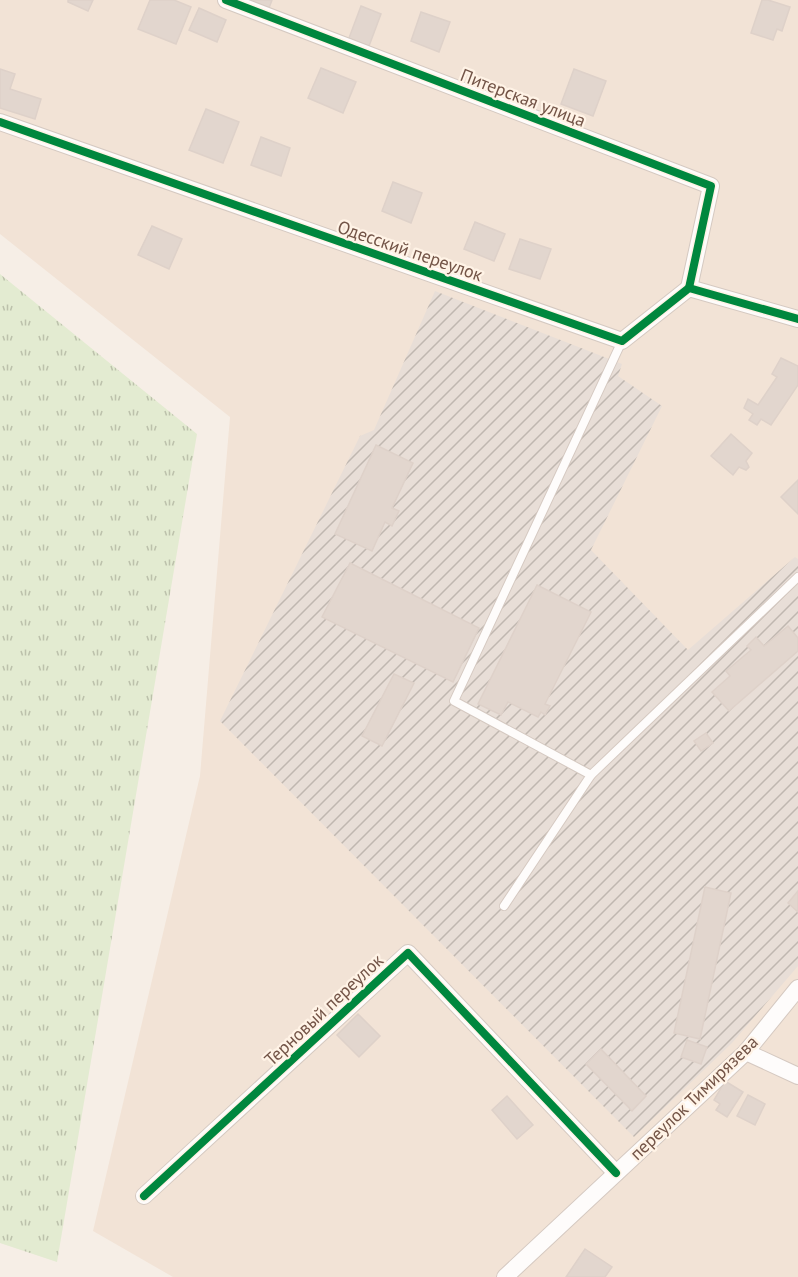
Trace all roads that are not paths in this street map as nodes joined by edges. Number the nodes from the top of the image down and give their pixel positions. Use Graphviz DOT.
graph roads {
  1 [pos="226,0"];
  2 [pos="0,122"];
  3 [pos="689,288"];
  4 [pos="798,319"];
  5 [pos="622,341"];
  6 [pos="798,577"];
  7 [pos="591,775"];
  8 [pos="504,906"];
  9 [pos="798,988"];
  10 [pos="746,1052"];
  11 [pos="798,1076"];
  12 [pos="616,1173"];
  13 [pos="144,1196"];
  14 [pos="505,1277"];
  1 -- 3 [label="street, Питерская улица"];
  2 -- 5 [label="street, Одесский переулок"];
  3 -- 4 [label="street"];
  3 -- 5 [label="street"];
  5 -- 7 [label="lane"];
  6 -- 7 [label="lane"];
  7 -- 8 [label="lane"];
  9 -- 10 [label="street, переулок Тимирязева"];
  10 -- 11 [label="street"];
  10 -- 12 [label="street, переулок Тимирязева"];
  12 -- 13 [label="street, Терновый переулок"];
  12 -- 14 [label="street, переулок Тимирязева"];
}
